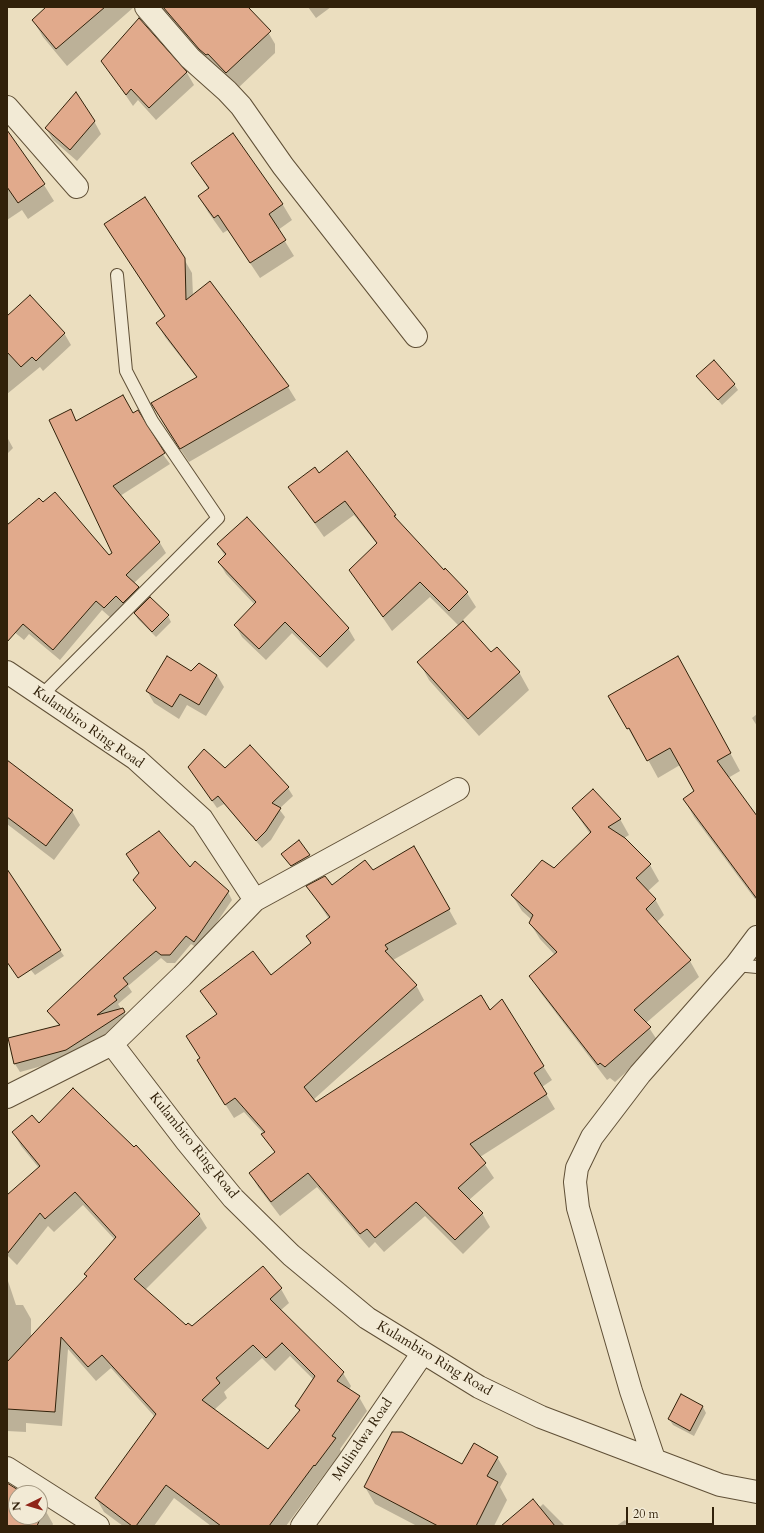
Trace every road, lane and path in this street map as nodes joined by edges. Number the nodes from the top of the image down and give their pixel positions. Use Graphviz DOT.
graph roads {
  1 [pos="146,7"];
  2 [pos="7,107"];
  3 [pos="77,187"];
  4 [pos="117,275"];
  5 [pos="416,336"];
  6 [pos="7,672"];
  7 [pos="42,695"];
  8 [pos="458,789"];
  9 [pos="255,900"];
  10 [pos="757,937"];
  11 [pos="736,965"];
  12 [pos="757,967"];
  13 [pos="112,1044"];
  14 [pos="7,1097"];
  15 [pos="422,1354"];
  16 [pos="654,1459"];
  17 [pos="7,1468"];
  18 [pos="757,1492"];
  19 [pos="98,1526"];
  20 [pos="302,1526"];
  1 -- 5 [label="street"];
  2 -- 3 [label="street"];
  4 -- 7 [label="lane"];
  6 -- 7 [label="street, Kulambiro Ring Road"];
  7 -- 9 [label="street, Kulambiro Ring Road"];
  8 -- 9 [label="street"];
  9 -- 13 [label="street"];
  10 -- 11 [label="street"];
  11 -- 12 [label="lane"];
  11 -- 16 [label="street"];
  13 -- 14 [label="street"];
  13 -- 15 [label="street, Kulambiro Ring Road"];
  15 -- 16 [label="street, Kulambiro Ring Road"];
  15 -- 20 [label="street, Mulindwa Road"];
  16 -- 18 [label="street, Kulambiro Ring Road"];
  17 -- 19 [label="street"];
}
